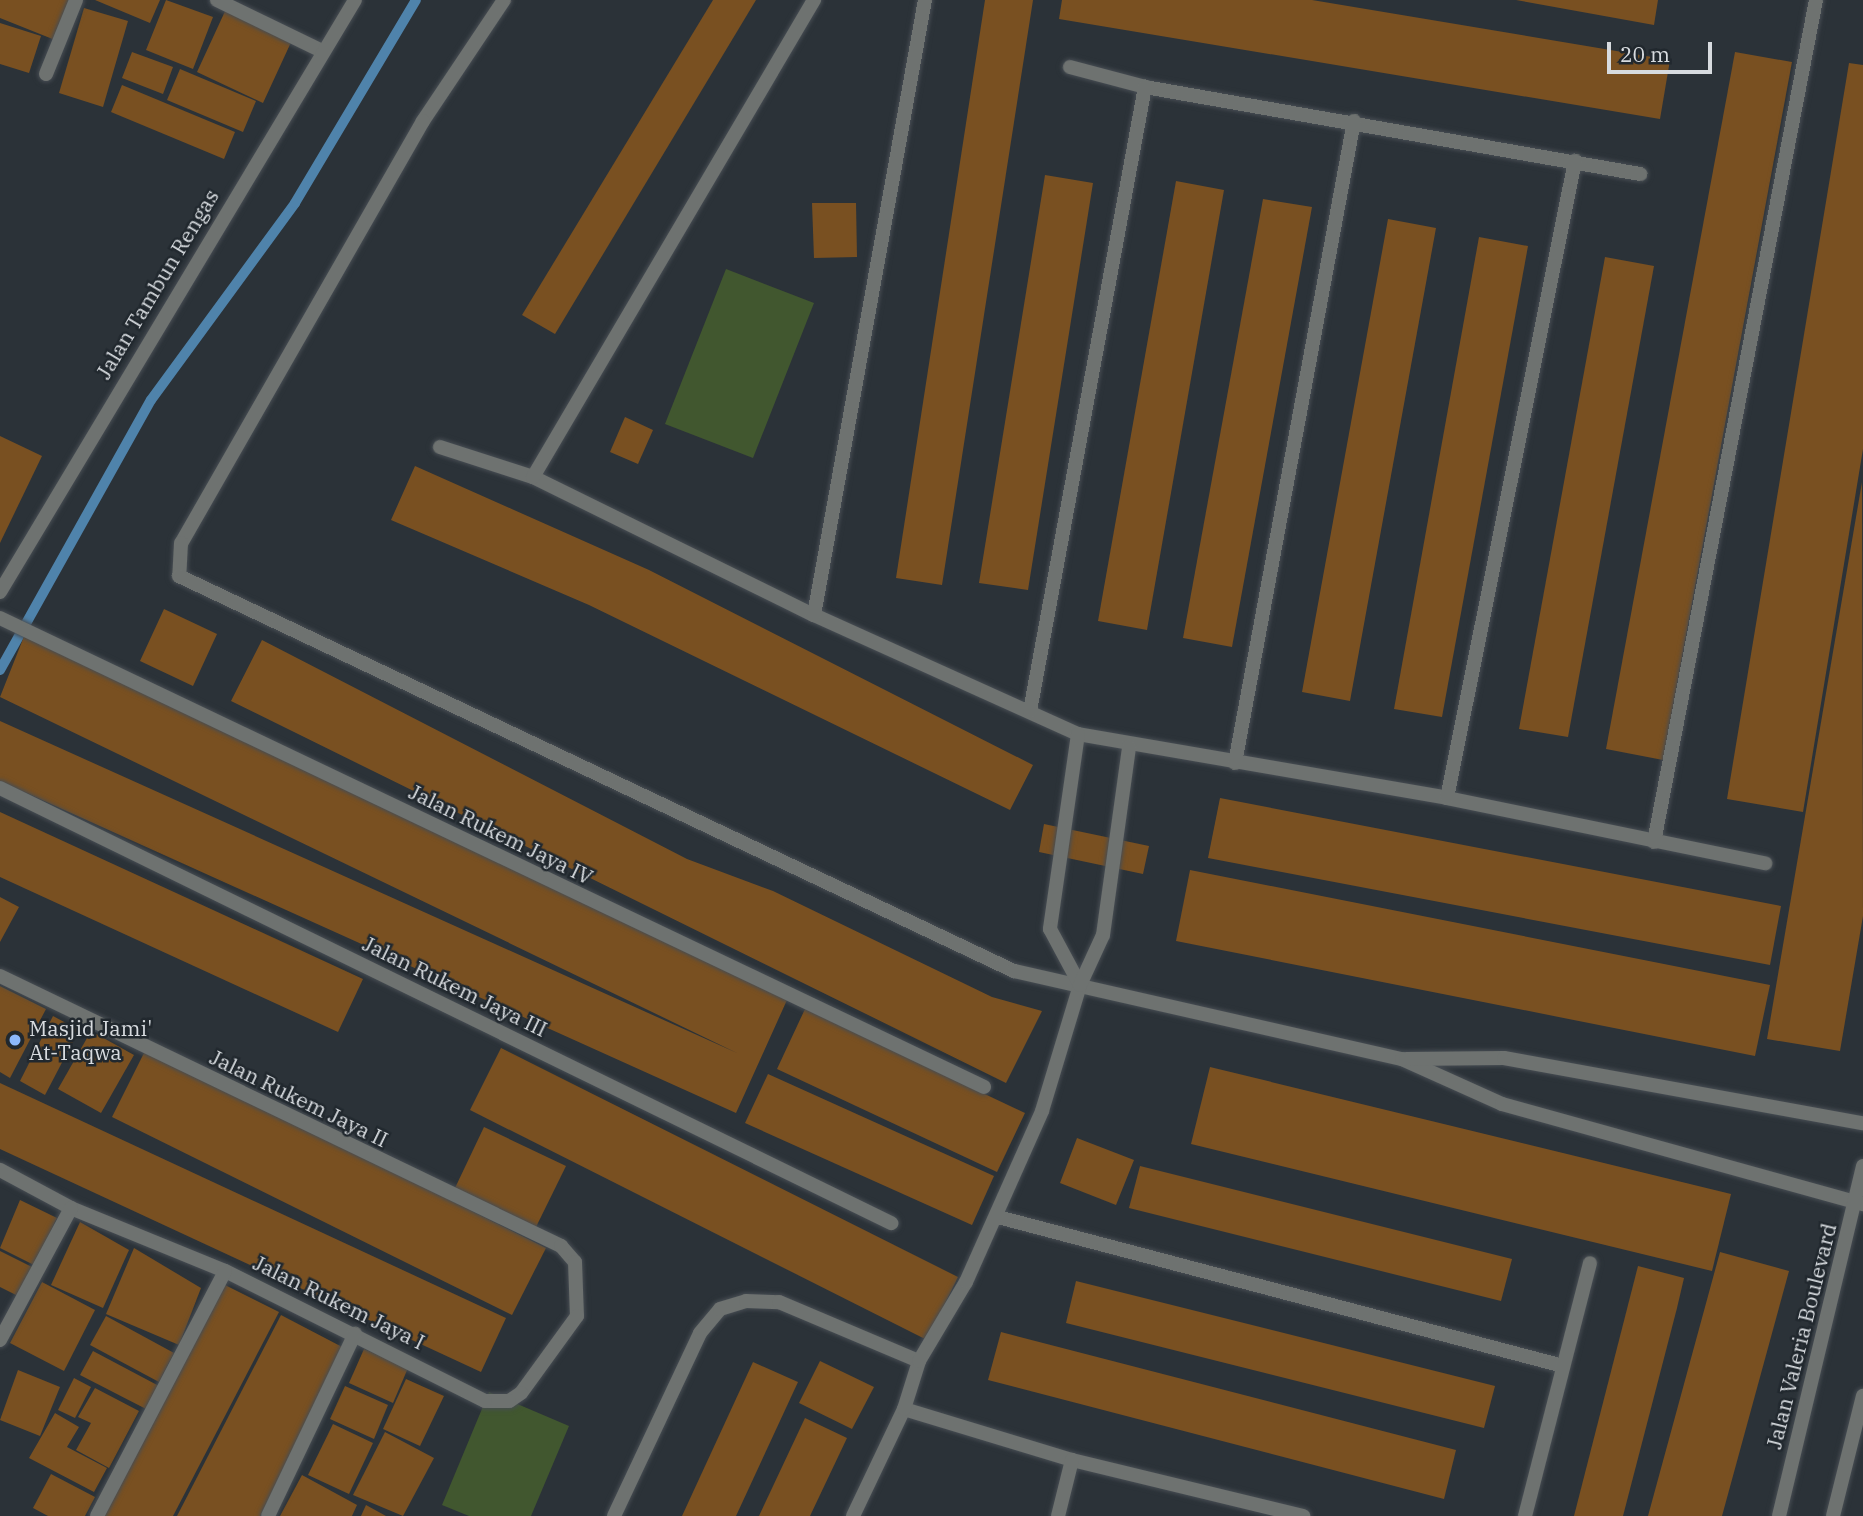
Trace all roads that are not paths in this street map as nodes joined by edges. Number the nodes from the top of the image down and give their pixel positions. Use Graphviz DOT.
graph roads {
  1 [pos="76,0"];
  2 [pos="217,0"];
  3 [pos="355,0"];
  4 [pos="503,0"];
  5 [pos="814,0"];
  6 [pos="925,0"];
  7 [pos="1816,0"];
  8 [pos="320,50"];
  9 [pos="1070,67"];
  10 [pos="47,74"];
  11 [pos="1145,87"];
  12 [pos="1354,121"];
  13 [pos="1575,161"];
  14 [pos="1640,174"];
  15 [pos="440,447"];
  16 [pos="533,477"];
  17 [pos="0,592"];
  18 [pos="814,615"];
  19 [pos="0,618"];
  20 [pos="1030,712"];
  21 [pos="1078,734"];
  22 [pos="1129,747"];
  23 [pos="1235,763"];
  24 [pos="0,788"];
  25 [pos="1447,798"];
  26 [pos="1654,842"];
  27 [pos="1765,863"];
  28 [pos="0,976"];
  29 [pos="1080,985"];
  30 [pos="1402,1059"];
  31 [pos="984,1087"];
  32 [pos="1863,1124"];
  33 [pos="1863,1166"];
  34 [pos="0,1170"];
  35 [pos="1859,1203"];
  36 [pos="71,1208"];
  37 [pos="998,1217"];
  38 [pos="891,1223"];
  39 [pos="575,1262"];
  40 [pos="1590,1263"];
  41 [pos="225,1271"];
  42 [pos="355,1334"];
  43 [pos="0,1340"];
  44 [pos="919,1361"];
  45 [pos="1563,1366"];
  46 [pos="1863,1396"];
  47 [pos="904,1409"];
  48 [pos="1072,1460"];
  49 [pos="97,1516"];
  50 [pos="268,1516"];
  51 [pos="614,1516"];
  52 [pos="853,1516"];
  53 [pos="1058,1516"];
  54 [pos="1303,1516"];
  55 [pos="1525,1516"];
  56 [pos="1779,1516"];
  57 [pos="1833,1516"];
  1 -- 10 [label="street"];
  2 -- 8 [label="street"];
  3 -- 8 [label="street, Jalan Tambun Rengas"];
  4 -- 29 [label="street"];
  5 -- 16 [label="street"];
  6 -- 18 [label="street"];
  7 -- 26 [label="street"];
  8 -- 17 [label="street, Jalan Tambun Rengas"];
  9 -- 11 [label="street"];
  11 -- 12 [label="street"];
  11 -- 20 [label="street"];
  12 -- 13 [label="street"];
  12 -- 23 [label="street"];
  13 -- 14 [label="street"];
  13 -- 25 [label="street"];
  15 -- 16 [label="street"];
  16 -- 18 [label="street"];
  18 -- 20 [label="street"];
  19 -- 31 [label="street, Jalan Rukem Jaya IV"];
  20 -- 21 [label="street"];
  21 -- 22 [label="street"];
  21 -- 29 [label="street"];
  22 -- 23 [label="street"];
  22 -- 29 [label="street"];
  23 -- 25 [label="street"];
  24 -- 38 [label="street, Jalan Rukem Jaya III"];
  25 -- 26 [label="street"];
  26 -- 27 [label="street"];
  28 -- 39 [label="street, Jalan Rukem Jaya II"];
  29 -- 30 [label="street"];
  29 -- 37 [label="street"];
  30 -- 32 [label="street"];
  30 -- 35 [label="street"];
  33 -- 35 [label="street, Jalan Valeria Boulevard"];
  34 -- 36 [label="street, Jalan Rukem Jaya I"];
  35 -- 56 [label="street, Jalan Valeria Boulevard"];
  36 -- 41 [label="street, Jalan Rukem Jaya I"];
  36 -- 43 [label="street"];
  37 -- 44 [label="street"];
  37 -- 45 [label="street"];
  39 -- 42 [label="street, Jalan Rukem Jaya I"];
  40 -- 45 [label="street"];
  41 -- 42 [label="street, Jalan Rukem Jaya I"];
  41 -- 49 [label="street"];
  42 -- 50 [label="street"];
  44 -- 47 [label="street"];
  44 -- 51 [label="street"];
  45 -- 55 [label="street"];
  46 -- 57 [label="street"];
  47 -- 48 [label="street"];
  47 -- 52 [label="street"];
  48 -- 53 [label="street"];
  48 -- 54 [label="street"];
}
